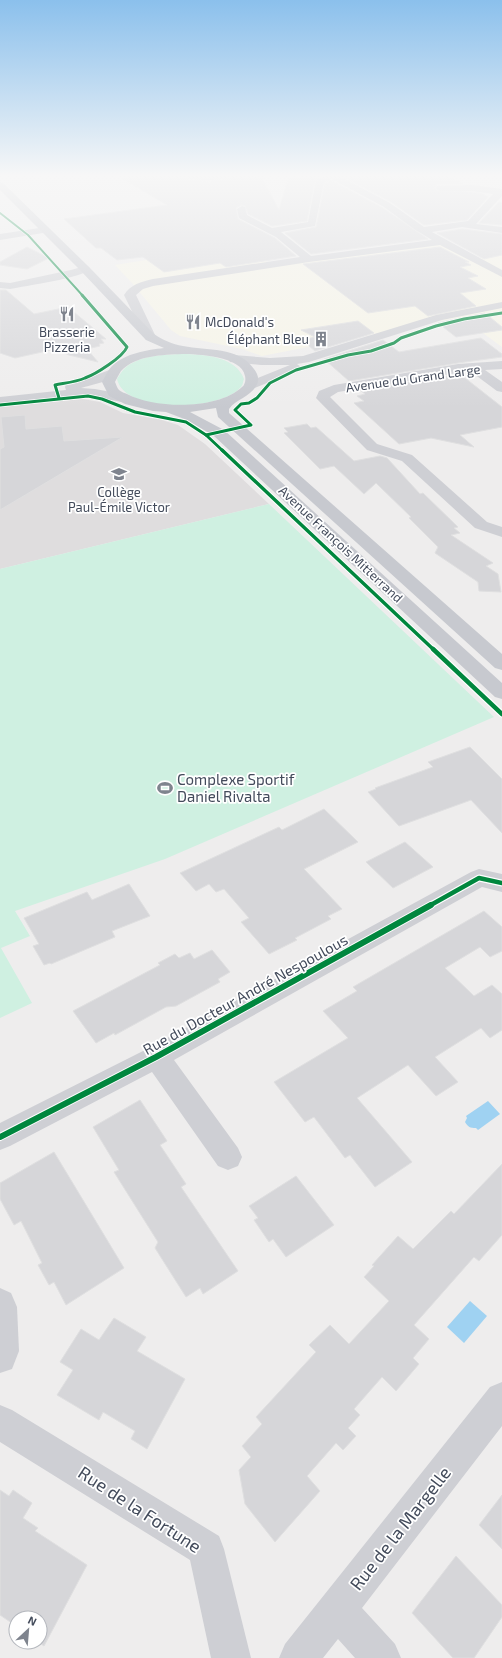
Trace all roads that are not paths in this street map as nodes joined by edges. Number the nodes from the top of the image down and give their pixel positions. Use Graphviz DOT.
graph roads {
  1 [pos="59,253"];
  2 [pos="67,253"];
  3 [pos="303,253"];
  4 [pos="354,253"];
  5 [pos="463,253"];
  6 [pos="310,259"];
  7 [pos="85,269"];
  8 [pos="74,273"];
  9 [pos="502,274"];
  10 [pos="5,286"];
  11 [pos="5,299"];
  12 [pos="502,305"];
  13 [pos="502,309"];
  14 [pos="150,337"];
  15 [pos="182,350"];
  16 [pos="134,358"];
  17 [pos="234,359"];
  18 [pos="502,365"];
  19 [pos="474,368"];
  20 [pos="112,373"];
  21 [pos="250,386"];
  22 [pos="502,388"];
  23 [pos="0,395"];
  24 [pos="122,398"];
  25 [pos="0,401"];
  26 [pos="228,401"];
  27 [pos="171,409"];
  28 [pos="502,532"];
  29 [pos="502,664"];
  30 [pos="502,693"];
  31 [pos="502,883"];
  32 [pos="156,1057"];
  33 [pos="0,1137"];
  34 [pos="228,1157"];
  35 [pos="0,1304"];
  36 [pos="0,1357"];
  37 [pos="502,1399"];
  38 [pos="0,1422"];
  39 [pos="337,1609"];
  40 [pos="231,1658"];
  41 [pos="299,1658"];
  42 [pos="381,1658"];
  1 -- 8 [label="main road"];
  2 -- 7 [label="main road"];
  3 -- 6 [label="street"];
  4 -- 6 [label="street"];
  5 -- 9 [label="street"];
  6 -- 14 [label="street"];
  7 -- 8 [label="street"];
  7 -- 14 [label="main road"];
  8 -- 10 [label="street"];
  8 -- 16 [label="main road"];
  10 -- 11 [label="street"];
  12 -- 17 [label="street"];
  13 -- 21 [label="street"];
  14 -- 15 [label="main road"];
  15 -- 16 [label="main road"];
  15 -- 17 [label="main road"];
  16 -- 20 [label="main road"];
  17 -- 21 [label="main road"];
  18 -- 19 [label="street, Avenue du Grand Large"];
  19 -- 22 [label="street"];
  19 -- 28 [label="street, Avenue du Grand Large"];
  20 -- 23 [label="street"];
  20 -- 24 [label="main road"];
  21 -- 26 [label="main road"];
  24 -- 25 [label="street"];
  24 -- 27 [label="main road"];
  26 -- 27 [label="main road"];
  26 -- 29 [label="main road, Avenue François Mitterrand"];
  27 -- 30 [label="main road, Avenue François Mitterrand"];
  31 -- 32 [label="street, Rue du Docteur André Nespoulous"];
  32 -- 33 [label="street, Rue du Docteur André Nespoulous"];
  32 -- 34 [label="street, Rue du Docteur André Nespoulous"];
  35 -- 36 [label="street"];
  37 -- 39 [label="street, Rue de la Margelle"];
  38 -- 40 [label="street, Rue de la Fortune"];
  39 -- 41 [label="street, Rue de la Margelle"];
  39 -- 42 [label="street"];
}
